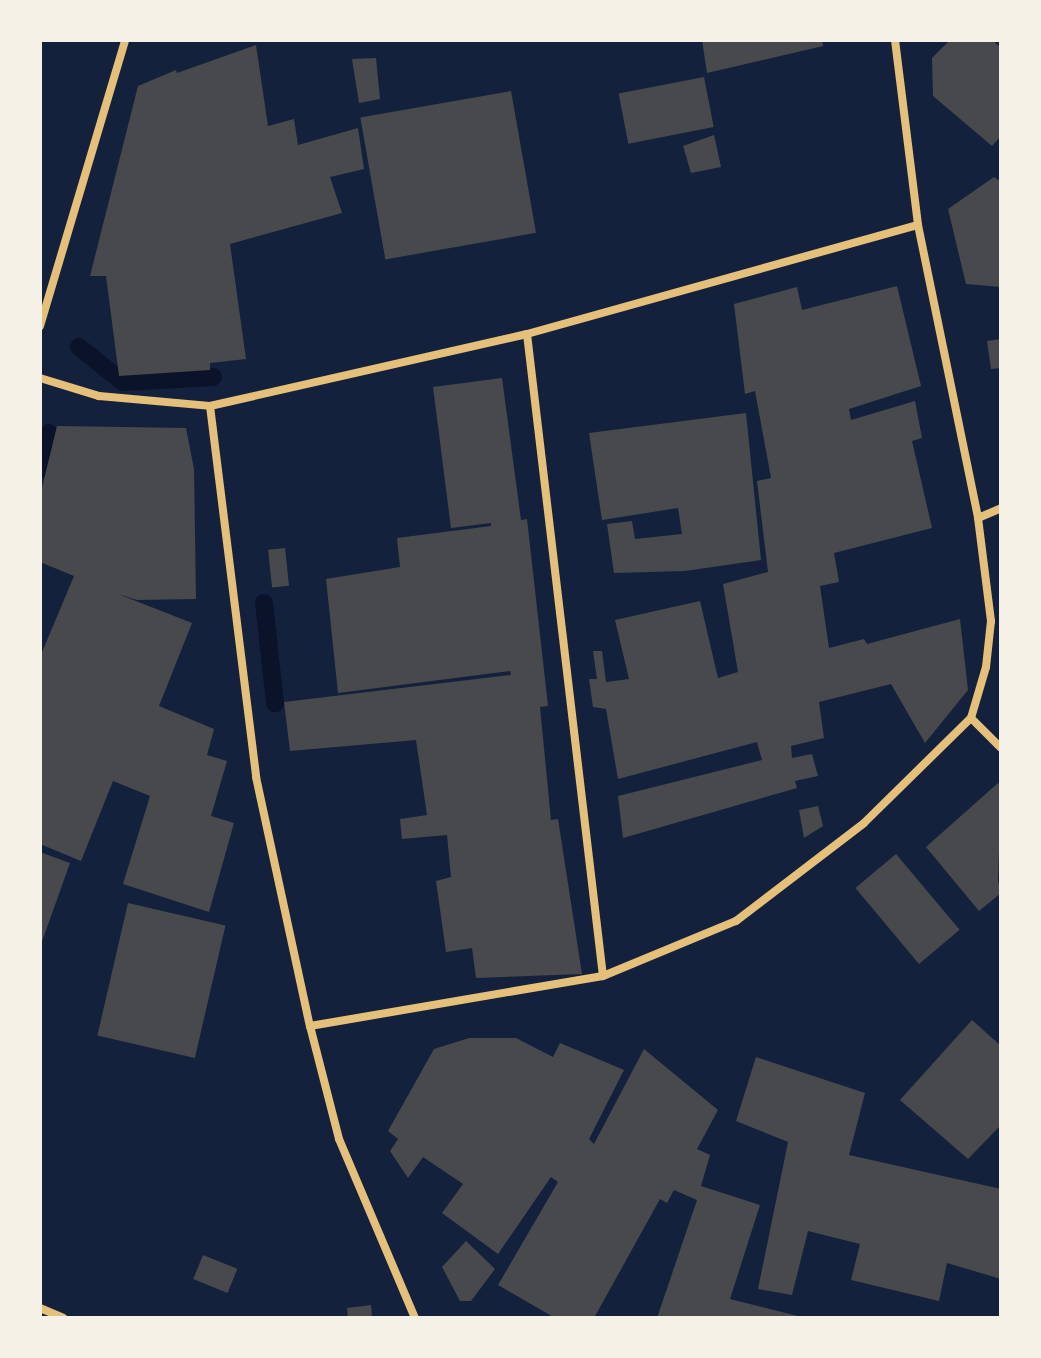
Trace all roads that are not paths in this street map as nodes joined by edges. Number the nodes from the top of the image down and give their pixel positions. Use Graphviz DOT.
graph roads {
  1 [pos="125,40"];
  2 [pos="895,40"];
  3 [pos="918,225"];
  4 [pos="40,326"];
  5 [pos="527,334"];
  6 [pos="40,378"];
  7 [pos="210,406"];
  8 [pos="1001,508"];
  9 [pos="978,518"];
  10 [pos="971,718"];
  11 [pos="1001,748"];
  12 [pos="603,976"];
  13 [pos="310,1026"];
  14 [pos="40,1308"];
  15 [pos="63,1318"];
  16 [pos="415,1318"];
  1 -- 4 [label="street"];
  2 -- 3 [label="street"];
  3 -- 5 [label="street"];
  3 -- 9 [label="street"];
  5 -- 7 [label="street"];
  5 -- 12 [label="street"];
  6 -- 7 [label="street"];
  7 -- 13 [label="street"];
  8 -- 9 [label="street"];
  9 -- 10 [label="street"];
  10 -- 11 [label="street"];
  10 -- 12 [label="street"];
  12 -- 13 [label="street"];
  13 -- 16 [label="street"];
  14 -- 15 [label="street"];
}
